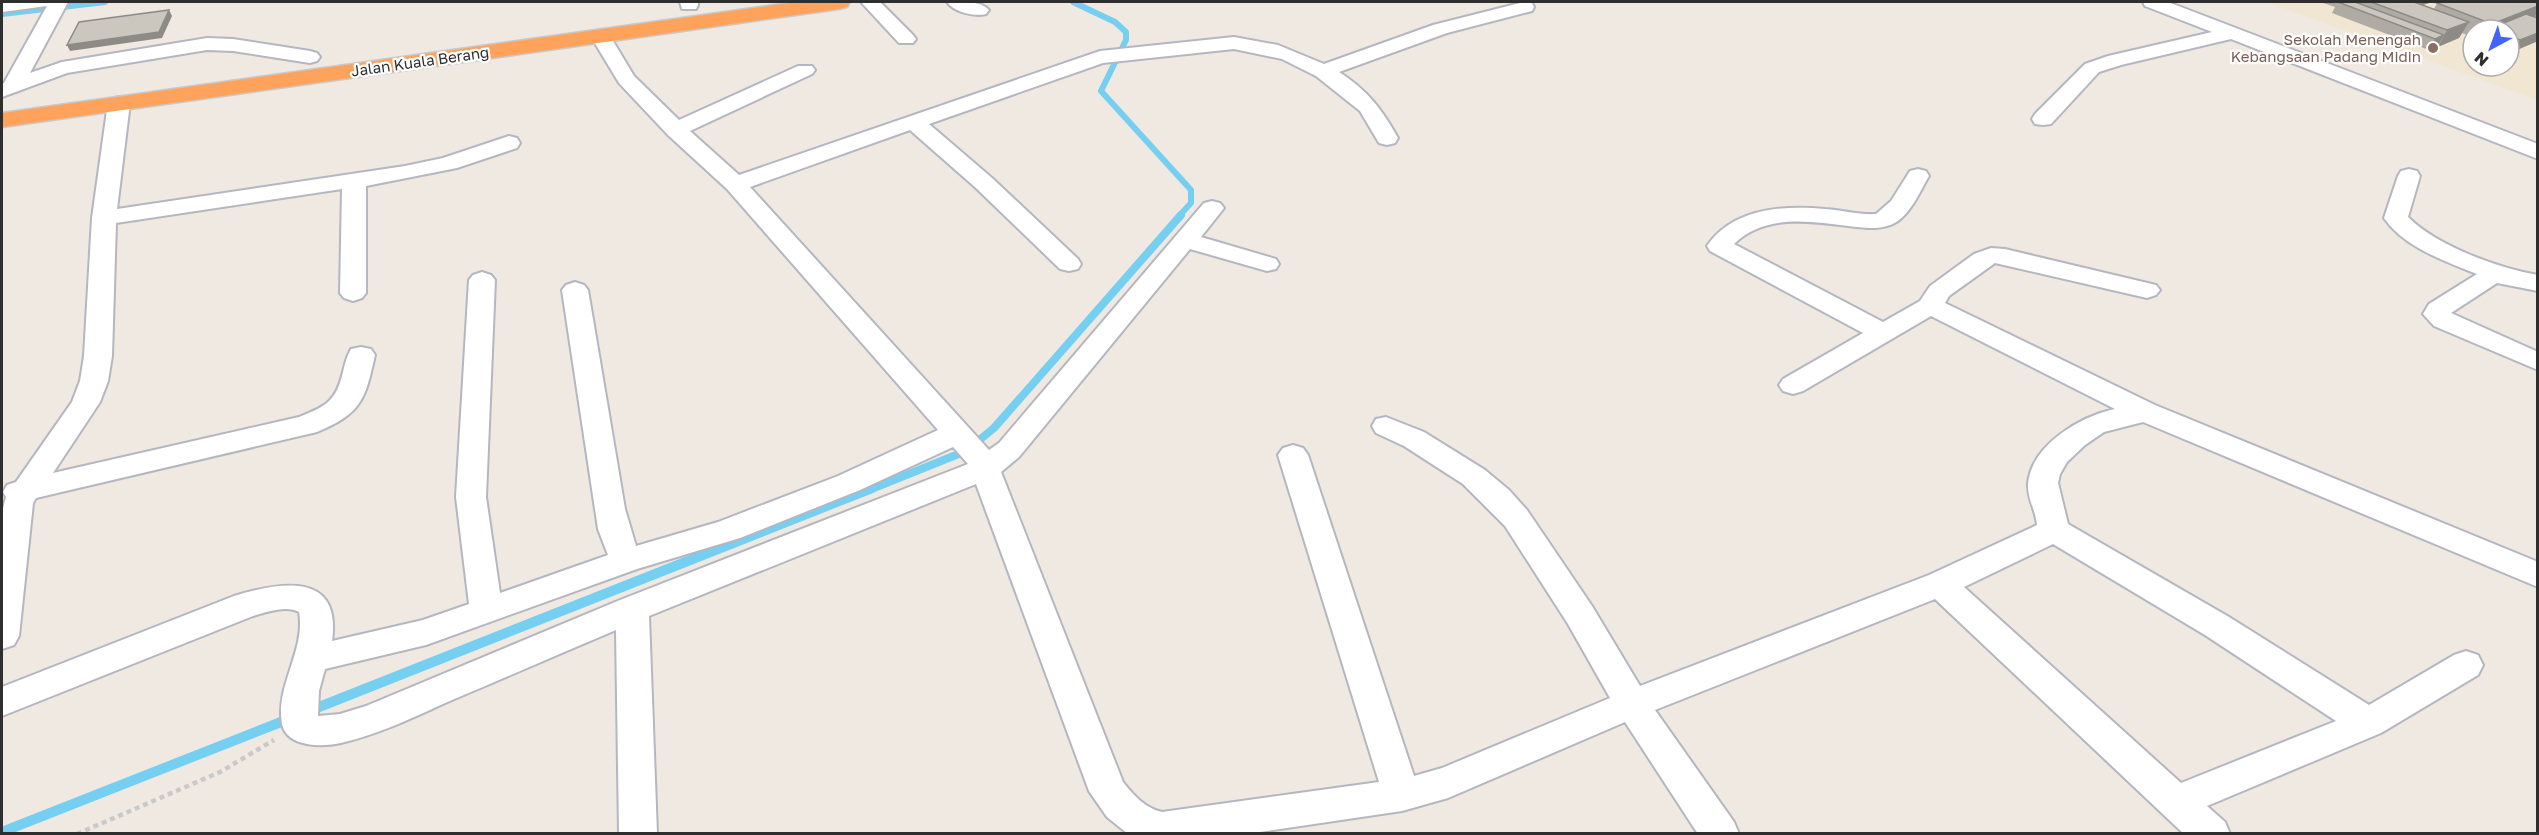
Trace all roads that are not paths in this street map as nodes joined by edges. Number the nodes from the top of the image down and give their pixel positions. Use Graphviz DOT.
graph roads {
  1 [pos="715,2"];
  2 [pos="839,2"];
  3 [pos="870,2"];
  4 [pos="956,2"];
  5 [pos="2152,2"];
  6 [pos="689,3"];
  7 [pos="2,6"];
  8 [pos="53,6"];
  9 [pos="1525,7"];
  10 [pos="978,10"];
  11 [pos="2233,33"];
  12 [pos="600,35"];
  13 [pos="906,39"];
  14 [pos="805,70"];
  15 [pos="1324,70"];
  16 [pos="5,93"];
  17 [pos="119,103"];
  18 [pos="2043,119"];
  19 [pos="2,120"];
  20 [pos="914,122"];
  21 [pos="676,130"];
  22 [pos="1387,138"];
  23 [pos="509,143"];
  24 [pos="2538,152"];
  25 [pos="1918,176"];
  26 [pos="2409,176"];
  27 [pos="354,183"];
  28 [pos="735,184"];
  29 [pos="1212,208"];
  30 [pos="104,218"];
  31 [pos="1185,240"];
  32 [pos="1069,264"];
  33 [pos="1267,264"];
  34 [pos="2505,276"];
  35 [pos="482,280"];
  36 [pos="2538,283"];
  37 [pos="575,290"];
  38 [pos="2147,290"];
  39 [pos="353,293"];
  40 [pos="1930,306"];
  41 [pos="1882,333"];
  42 [pos="361,355"];
  43 [pos="2538,362"];
  44 [pos="1793,385"];
  45 [pos="2145,412"];
  46 [pos="1386,426"];
  47 [pos="972,451"];
  48 [pos="1293,455"];
  49 [pos="14,494"];
  50 [pos="2053,529"];
  51 [pos="626,561"];
  52 [pos="2538,575"];
  53 [pos="1940,584"];
  54 [pos="632,609"];
  55 [pos="486,610"];
  56 [pos="2,636"];
  57 [pos="311,659"];
  58 [pos="2466,665"];
  59 [pos="2,702"];
  60 [pos="1632,704"];
  61 [pos="2368,723"];
  62 [pos="1402,795"];
  63 [pos="2178,801"];
  64 [pos="638,834"];
  65 [pos="1720,834"];
  66 [pos="2211,834"];
  1 -- 6 [label="highway, Jalan Kuala Berang"];
  2 -- 12 [label="highway, Jalan Kuala Berang"];
  3 -- 13 [label="street"];
  4 -- 10 [label="street"];
  5 -- 11 [label="street"];
  6 -- 16 [label="highway, Jalan Kuala Berang"];
  7 -- 8 [label="street"];
  8 -- 16 [label="street"];
  9 -- 15 [label="street"];
  11 -- 18 [label="street"];
  11 -- 24 [label="street"];
  12 -- 17 [label="highway, Jalan Kuala Berang"];
  12 -- 21 [label="street"];
  14 -- 21 [label="street"];
  15 -- 20 [label="street"];
  15 -- 22 [label="street"];
  17 -- 19 [label="highway, Jalan Kuala Berang"];
  17 -- 30 [label="street"];
  20 -- 28 [label="street"];
  20 -- 32 [label="street"];
  21 -- 28 [label="street"];
  23 -- 27 [label="street"];
  25 -- 41 [label="street"];
  26 -- 34 [label="street"];
  27 -- 30 [label="street"];
  27 -- 39 [label="street"];
  28 -- 47 [label="street"];
  29 -- 31 [label="street"];
  30 -- 49 [label="street"];
  31 -- 33 [label="street"];
  31 -- 47 [label="street"];
  34 -- 36 [label="street"];
  34 -- 43 [label="street"];
  35 -- 55 [label="street"];
  37 -- 51 [label="street"];
  38 -- 40 [label="street"];
  40 -- 41 [label="street"];
  40 -- 45 [label="street"];
  41 -- 44 [label="street"];
  42 -- 49 [label="street"];
  45 -- 50 [label="street"];
  45 -- 52 [label="street"];
  46 -- 60 [label="street"];
  47 -- 51 [label="street"];
  47 -- 54 [label="street"];
  47 -- 62 [label="street"];
  48 -- 62 [label="street"];
  49 -- 56 [label="street"];
  50 -- 53 [label="street"];
  50 -- 61 [label="street"];
  51 -- 55 [label="street"];
  53 -- 60 [label="street"];
  53 -- 63 [label="street"];
  54 -- 57 [label="street"];
  54 -- 64 [label="street"];
  55 -- 57 [label="street"];
  57 -- 59 [label="street"];
  58 -- 61 [label="street"];
  60 -- 62 [label="street"];
  60 -- 65 [label="street"];
  61 -- 63 [label="street"];
  63 -- 66 [label="street"];
}
